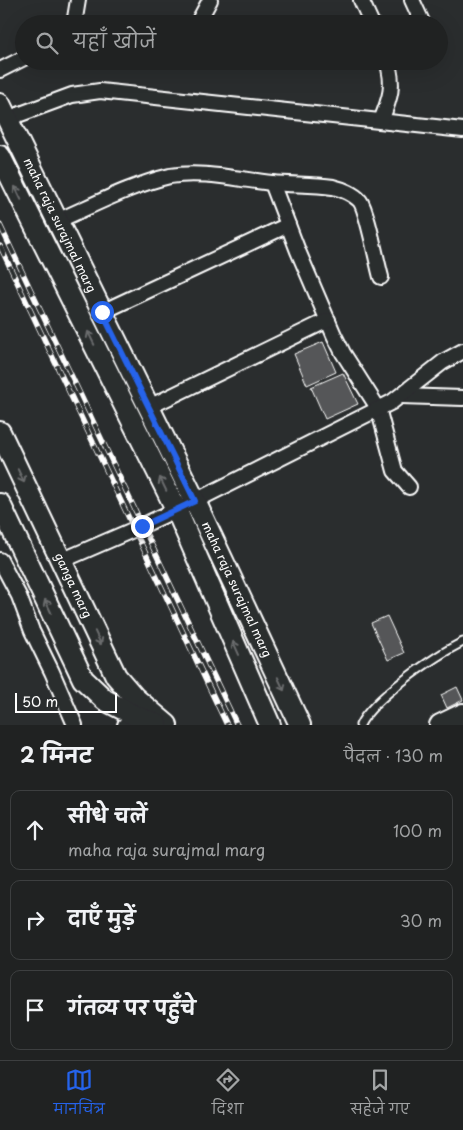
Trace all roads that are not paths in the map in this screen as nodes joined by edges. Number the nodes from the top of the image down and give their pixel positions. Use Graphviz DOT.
graph roads {
  1 [pos="78,0"];
  2 [pos="210,0"];
  3 [pos="361,0"];
  4 [pos="412,0"];
  5 [pos="76,15"];
  6 [pos="202,15"];
  7 [pos="368,15"];
  8 [pos="419,15"];
  9 [pos="15,61"];
  10 [pos="2,65"];
  11 [pos="390,70"];
  12 [pos="4,112"];
  13 [pos="381,121"];
  14 [pos="463,130"];
  15 [pos="0,156"];
  16 [pos="272,183"];
  17 [pos="57,221"];
  18 [pos="288,226"];
  19 [pos="381,278"];
  20 [pos="102,312"];
  21 [pos="328,320"];
  22 [pos="463,351"];
  23 [pos="401,396"];
  24 [pos="463,398"];
  25 [pos="149,407"];
  26 [pos="378,408"];
  27 [pos="0,432"];
  28 [pos="409,487"];
  29 [pos="195,501"];
  30 [pos="0,504"];
  31 [pos="176,509"];
  32 [pos="0,560"];
  33 [pos="61,561"];
  34 [pos="4,577"];
  35 [pos="463,642"];
  36 [pos="463,714"];
  37 [pos="136,717"];
  38 [pos="75,725"];
  39 [pos="159,725"];
  40 [pos="167,725"];
  41 [pos="270,725"];
  42 [pos="300,725"];
  43 [pos="360,725"];
  44 [pos="440,725"];
  1 -- 5 [label="street"];
  2 -- 6 [label="street"];
  3 -- 7 [label="street"];
  4 -- 8 [label="street"];
  9 -- 10 [label="street"];
  11 -- 13 [label="street"];
  12 -- 13 [label="street"];
  12 -- 17 [label="street, maha raja surajmal marg"];
  13 -- 14 [label="street"];
  31 -- 15 [label="street, maha raja surajmal marg, one-way"];
  16 -- 17 [label="street"];
  16 -- 18 [label="street"];
  16 -- 19 [label="street"];
  17 -- 20 [label="street, maha raja surajmal marg"];
  18 -- 20 [label="street"];
  18 -- 21 [label="street"];
  20 -- 25 [label="street, maha raja surajmal marg"];
  21 -- 25 [label="street"];
  21 -- 26 [label="street"];
  22 -- 23 [label="street"];
  23 -- 24 [label="street"];
  23 -- 26 [label="street"];
  25 -- 29 [label="street, maha raja surajmal marg"];
  26 -- 28 [label="street"];
  26 -- 29 [label="street"];
  27 -- 33 [label="street, ganga marg, one-way"];
  29 -- 31 [label="street"];
  29 -- 42 [label="street, maha raja surajmal marg, one-way"];
  37 -- 30 [label="street, ganga marg, one-way"];
  31 -- 33 [label="street"];
  41 -- 31 [label="street, maha raja surajmal marg, one-way"];
  32 -- 34 [label="street"];
  33 -- 37 [label="street, ganga marg, one-way"];
  34 -- 38 [label="street"];
  35 -- 43 [label="lane"];
  36 -- 44 [label="street"];
  37 -- 39 [label="street, ganga marg"];
  37 -- 40 [label="street, ganga marg"];
}
